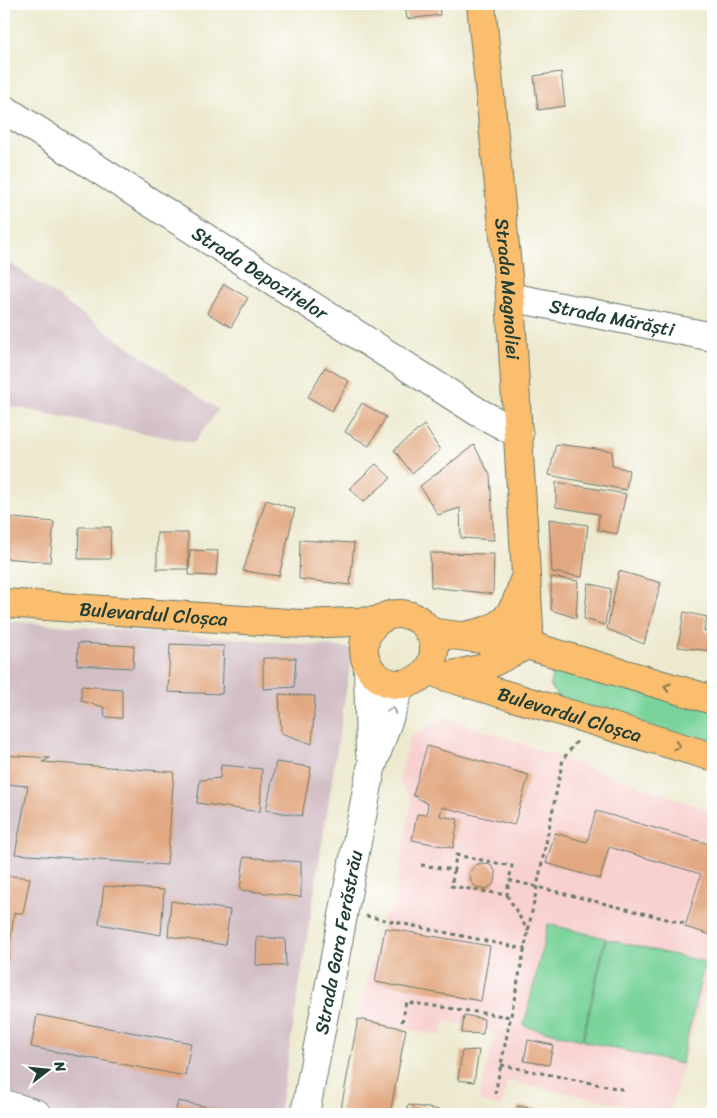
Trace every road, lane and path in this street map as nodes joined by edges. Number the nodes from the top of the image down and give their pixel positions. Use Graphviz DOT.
graph roads {
  1 [pos="481,4"];
  2 [pos="4,109"];
  3 [pos="510,297"];
  4 [pos="713,337"];
  5 [pos="519,434"];
  6 [pos="525,575"];
  7 [pos="4,603"];
  8 [pos="378,620"];
  9 [pos="302,624"];
  10 [pos="429,632"];
  11 [pos="462,636"];
  12 [pos="527,646"];
  13 [pos="366,659"];
  14 [pos="435,673"];
  15 [pos="401,684"];
  16 [pos="713,700"];
  17 [pos="713,757"];
  18 [pos="563,759"];
  19 [pos="371,769"];
  20 [pos="421,864"];
  21 [pos="454,870"];
  22 [pos="509,880"];
  23 [pos="538,885"];
  24 [pos="507,895"];
  25 [pos="382,919"];
  26 [pos="687,924"];
  27 [pos="528,931"];
  28 [pos="525,949"];
  29 [pos="511,1017"];
  30 [pos="402,1022"];
  31 [pos="501,1065"];
  32 [pos="626,1090"];
  33 [pos="495,1094"];
  34 [pos="4,1104"];
  35 [pos="37,1114"];
  36 [pos="305,1114"];
  1 -- 3 [label="main road, Strada Magnoliei"];
  2 -- 5 [label="street, Strada Depozitelor"];
  3 -- 4 [label="street, Strada Mărăști"];
  3 -- 5 [label="main road, Strada Magnoliei"];
  5 -- 6 [label="main road, Strada Magnoliei"];
  6 -- 11 [label="main road, Strada Magnoliei"];
  6 -- 12 [label="main road, Strada Magnoliei"];
  7 -- 9 [label="main road, Bulevardul Cloșca"];
  8 -- 9 [label="main road, Bulevardul Cloșca"];
  8 -- 10 [label="main road, Bulevardul Cloșca"];
  8 -- 13 [label="main road"];
  9 -- 13 [label="main road, Bulevardul Cloșca"];
  10 -- 11 [label="main road"];
  10 -- 14 [label="main road"];
  11 -- 12 [label="main road"];
  12 -- 14 [label="main road"];
  16 -- 12 [label="main road, one-way"];
  13 -- 15 [label="main road, Bulevardul Cloșca"];
  13 -- 19 [label="street, Strada Gara Ferăstrău"];
  14 -- 15 [label="main road"];
  14 -- 17 [label="main road, Bulevardul Cloșca, one-way"];
  19 -- 15 [label="street, Strada Gara Ferăstrău, one-way"];
  18 -- 23 [label="path"];
  19 -- 36 [label="street, Strada Gara Ferăstrău"];
  20 -- 21 [label="path"];
  21 -- 22 [label="path"];
  21 -- 24 [label="path"];
  22 -- 23 [label="path"];
  22 -- 24 [label="path"];
  23 -- 26 [label="path"];
  23 -- 27 [label="path"];
  24 -- 27 [label="path"];
  25 -- 28 [label="path"];
  27 -- 28 [label="path"];
  28 -- 29 [label="path"];
  29 -- 30 [label="path"];
  29 -- 31 [label="path"];
  31 -- 32 [label="path"];
  31 -- 33 [label="path"];
  34 -- 35 [label="street"];
}
